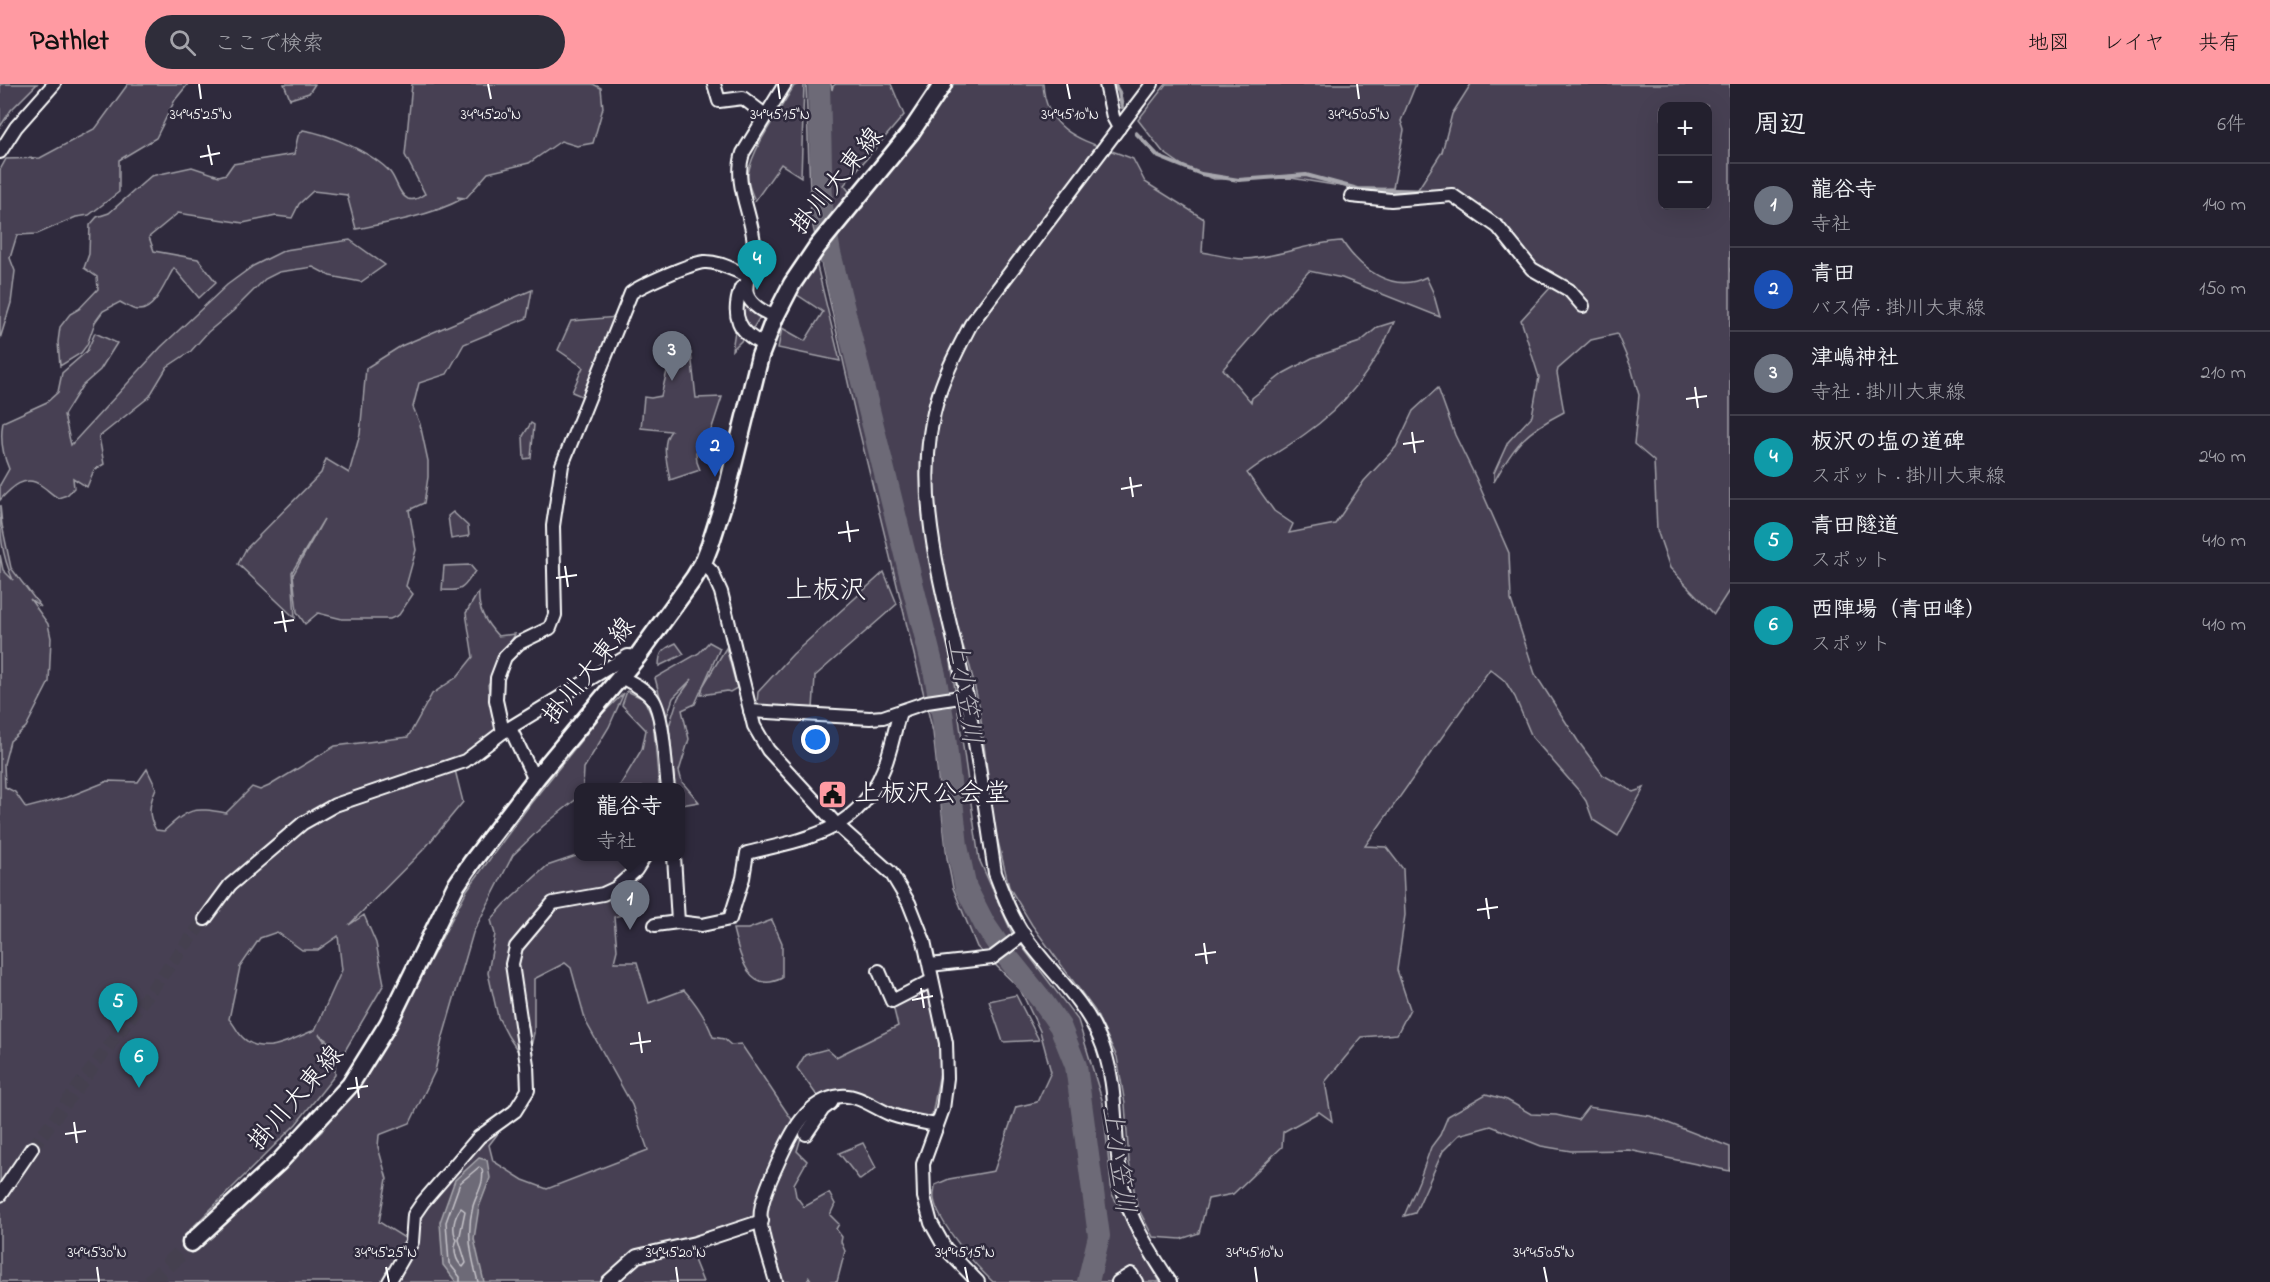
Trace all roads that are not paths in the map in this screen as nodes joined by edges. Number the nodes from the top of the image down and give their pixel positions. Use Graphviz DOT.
graph roads {
  1 [pos="54,84"];
  2 [pos="714,84"];
  3 [pos="785,84"];
  4 [pos="943,84"];
  5 [pos="1106,84"];
  6 [pos="1152,84"];
  7 [pos="765,115"];
  8 [pos="1119,128"];
  9 [pos="0,152"];
  10 [pos="1351,196"];
  11 [pos="748,280"];
  12 [pos="1583,306"];
  13 [pos="775,317"];
  14 [pos="764,345"];
  15 [pos="703,563"];
  16 [pos="637,657"];
  17 [pos="621,676"];
  18 [pos="967,696"];
  19 [pos="750,711"];
  20 [pos="900,712"];
  21 [pos="506,730"];
  22 [pos="537,777"];
  23 [pos="667,783"];
  24 [pos="837,825"];
  25 [pos="642,861"];
  26 [pos="674,861"];
  27 [pos="205,919"];
  28 [pos="678,922"];
  29 [pos="655,925"];
  30 [pos="1021,937"];
  31 [pos="930,965"];
  32 [pos="879,971"];
  33 [pos="932,981"];
  34 [pos="851,1097"];
  35 [pos="937,1125"];
  36 [pos="806,1134"];
  37 [pos="32,1148"];
  38 [pos="0,1195"];
  39 [pos="762,1221"];
  40 [pos="191,1243"];
  41 [pos="389,1282"];
  42 [pos="608,1282"];
  43 [pos="776,1282"];
  44 [pos="978,1282"];
  45 [pos="1118,1282"];
  46 [pos="1136,1282"];
  47 [pos="1170,1282"];
  1 -- 9 [label="street"];
  2 -- 7 [label="street"];
  3 -- 7 [label="street"];
  4 -- 13 [label="main road, 掛川大東線"];
  5 -- 8 [label="street"];
  6 -- 8 [label="street"];
  7 -- 11 [label="street"];
  8 -- 18 [label="street"];
  10 -- 12 [label="street"];
  11 -- 13 [label="street"];
  11 -- 14 [label="street"];
  11 -- 21 [label="street"];
  13 -- 14 [label="main road, 掛川大東線"];
  14 -- 15 [label="main road, 掛川大東線"];
  15 -- 16 [label="main road, 掛川大東線"];
  15 -- 19 [label="street"];
  16 -- 17 [label="main road, 掛川大東線"];
  16 -- 21 [label="street"];
  17 -- 22 [label="main road, 掛川大東線"];
  17 -- 23 [label="street"];
  18 -- 20 [label="street"];
  18 -- 30 [label="street"];
  19 -- 20 [label="street"];
  19 -- 24 [label="street"];
  20 -- 24 [label="street"];
  21 -- 22 [label="street"];
  21 -- 27 [label="street"];
  22 -- 40 [label="main road, 掛川大東線"];
  24 -- 28 [label="street"];
  24 -- 31 [label="street"];
  25 -- 41 [label="street"];
  26 -- 28 [label="street"];
  28 -- 29 [label="street"];
  30 -- 31 [label="street"];
  30 -- 47 [label="street"];
  31 -- 33 [label="street"];
  32 -- 33 [label="street"];
  33 -- 35 [label="street"];
  34 -- 35 [label="street"];
  34 -- 36 [label="street"];
  34 -- 39 [label="street"];
  35 -- 44 [label="street"];
  37 -- 38 [label="street"];
  39 -- 42 [label="street"];
  39 -- 43 [label="street"];
  45 -- 46 [label="street"];
}
